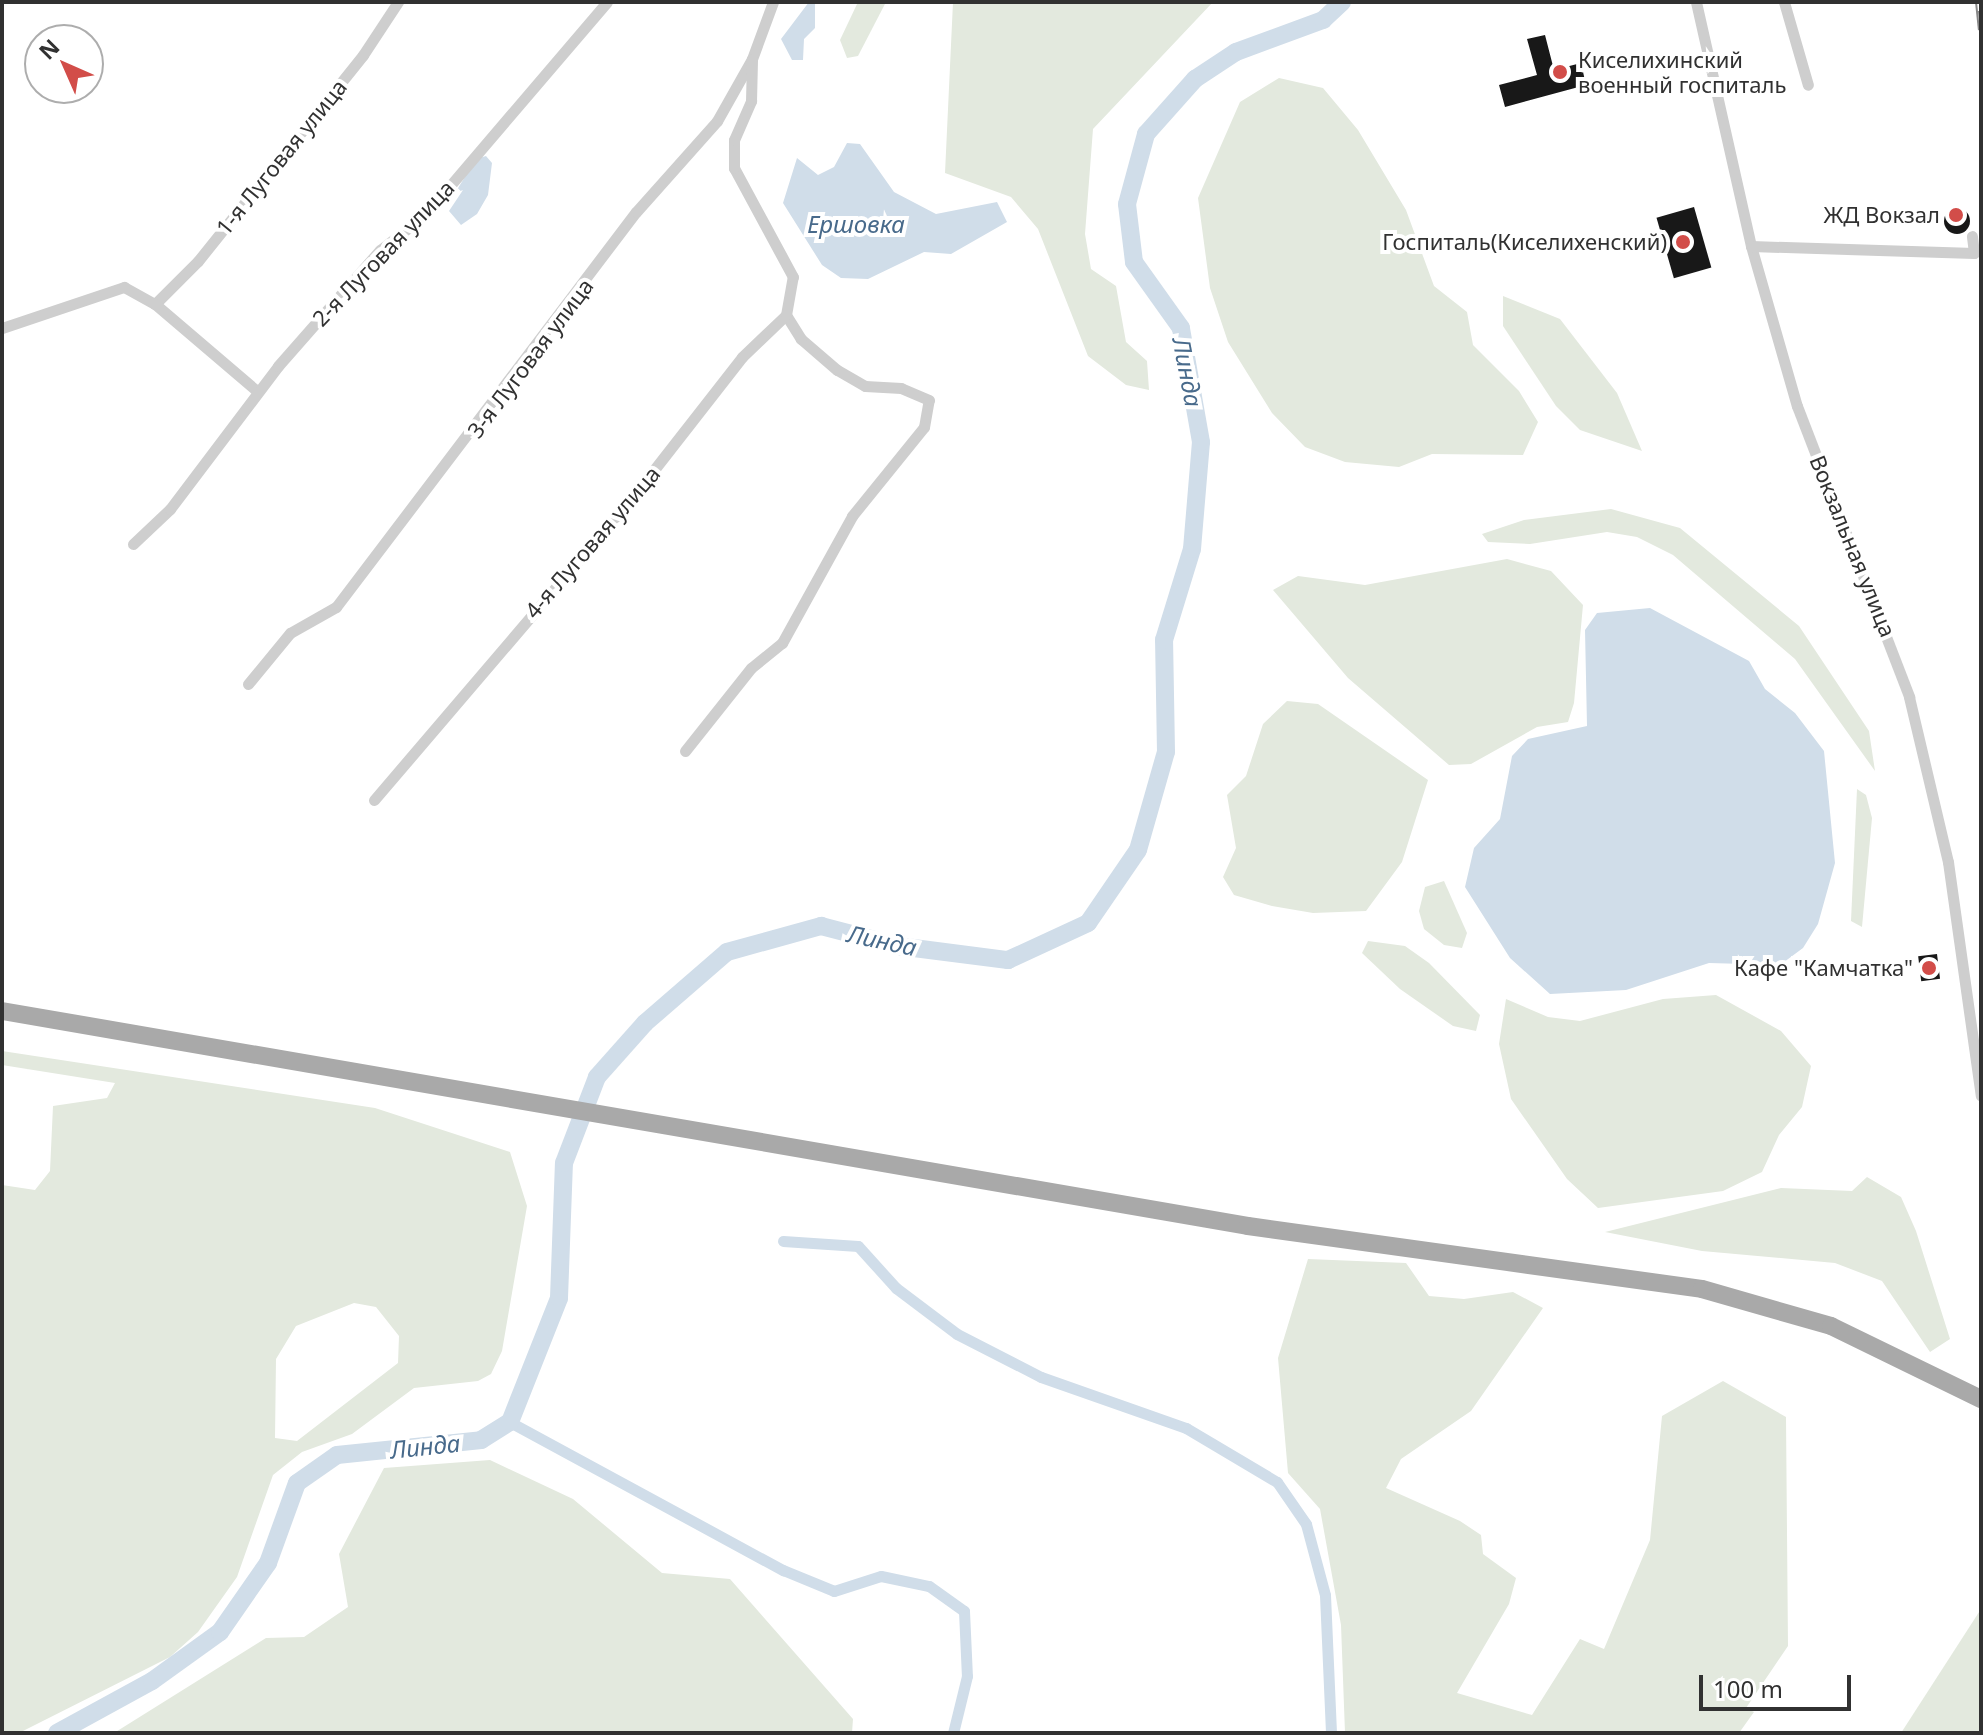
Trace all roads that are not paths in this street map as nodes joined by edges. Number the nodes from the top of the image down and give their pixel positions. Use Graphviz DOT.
graph roads {
  1 [pos="398,2"];
  2 [pos="607,2"];
  3 [pos="773,2"];
  4 [pos="1696,2"];
  5 [pos="1784,2"];
  6 [pos="752,59"];
  7 [pos="1808,85"];
  8 [pos="1972,236"];
  9 [pos="1751,246"];
  10 [pos="155,304"];
  11 [pos="786,315"];
  12 [pos="2,328"];
  13 [pos="258,392"];
  14 [pos="133,544"];
  15 [pos="248,684"];
  16 [pos="685,751"];
  17 [pos="374,800"];
  18 [pos="2,1011"];
  19 [pos="1981,1096"];
  20 [pos="1981,1386"];
  21 [pos="1961,1388"];
  22 [pos="1981,1399"];
  1 -- 10 [label="street, 1-я Луговая улица"];
  2 -- 13 [label="street, 2-я Луговая улица"];
  3 -- 6 [label="street, 3-я Луговая улица"];
  4 -- 9 [label="street, Вокзальная улица"];
  5 -- 7 [label="street"];
  6 -- 11 [label="street"];
  6 -- 15 [label="street, 3-я Луговая улица"];
  8 -- 9 [label="street"];
  9 -- 19 [label="street, Вокзальная улица"];
  10 -- 12 [label="street"];
  10 -- 13 [label="street"];
  11 -- 16 [label="street"];
  11 -- 17 [label="street, 4-я Луговая улица"];
  13 -- 14 [label="street, 2-я Луговая улица"];
  18 -- 21 [label="main road"];
  20 -- 21 [label="street"];
  21 -- 22 [label="main road"];
}
